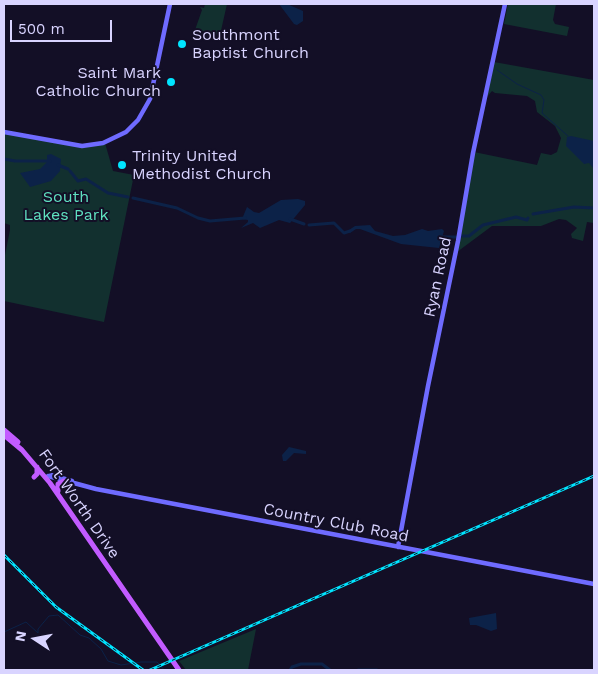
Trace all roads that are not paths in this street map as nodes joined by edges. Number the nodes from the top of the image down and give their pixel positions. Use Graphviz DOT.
graph roads {
  1 [pos="169,4"];
  2 [pos="504,4"];
  3 [pos="4,131"];
  4 [pos="4,430"];
  5 [pos="4,435"];
  6 [pos="38,467"];
  7 [pos="47,477"];
  8 [pos="64,481"];
  9 [pos="74,483"];
  10 [pos="58,491"];
  11 [pos="398,547"];
  12 [pos="112,572"];
  13 [pos="594,584"];
  14 [pos="179,670"];
  1 -- 3 [label="main road"];
  2 -- 11 [label="main road, Ryan Road"];
  4 -- 7 [label="main road, Fort Worth Drive"];
  5 -- 6 [label="main road, Fort Worth Drive"];
  6 -- 7 [label="main road, Fort Worth Drive"];
  6 -- 7 [label="main road"];
  7 -- 8 [label="main road, Country Club Road"];
  7 -- 9 [label="main road, Country Club Road"];
  7 -- 10 [label="main road, Fort Worth Drive"];
  7 -- 12 [label="main road, Fort Worth Drive"];
  8 -- 9 [label="main road, Country Club Road"];
  8 -- 10 [label="main road"];
  9 -- 11 [label="main road, Country Club Road"];
  10 -- 12 [label="main road, Fort Worth Drive"];
  11 -- 13 [label="main road, Country Club Road"];
  12 -- 14 [label="main road, Fort Worth Drive"];
}
